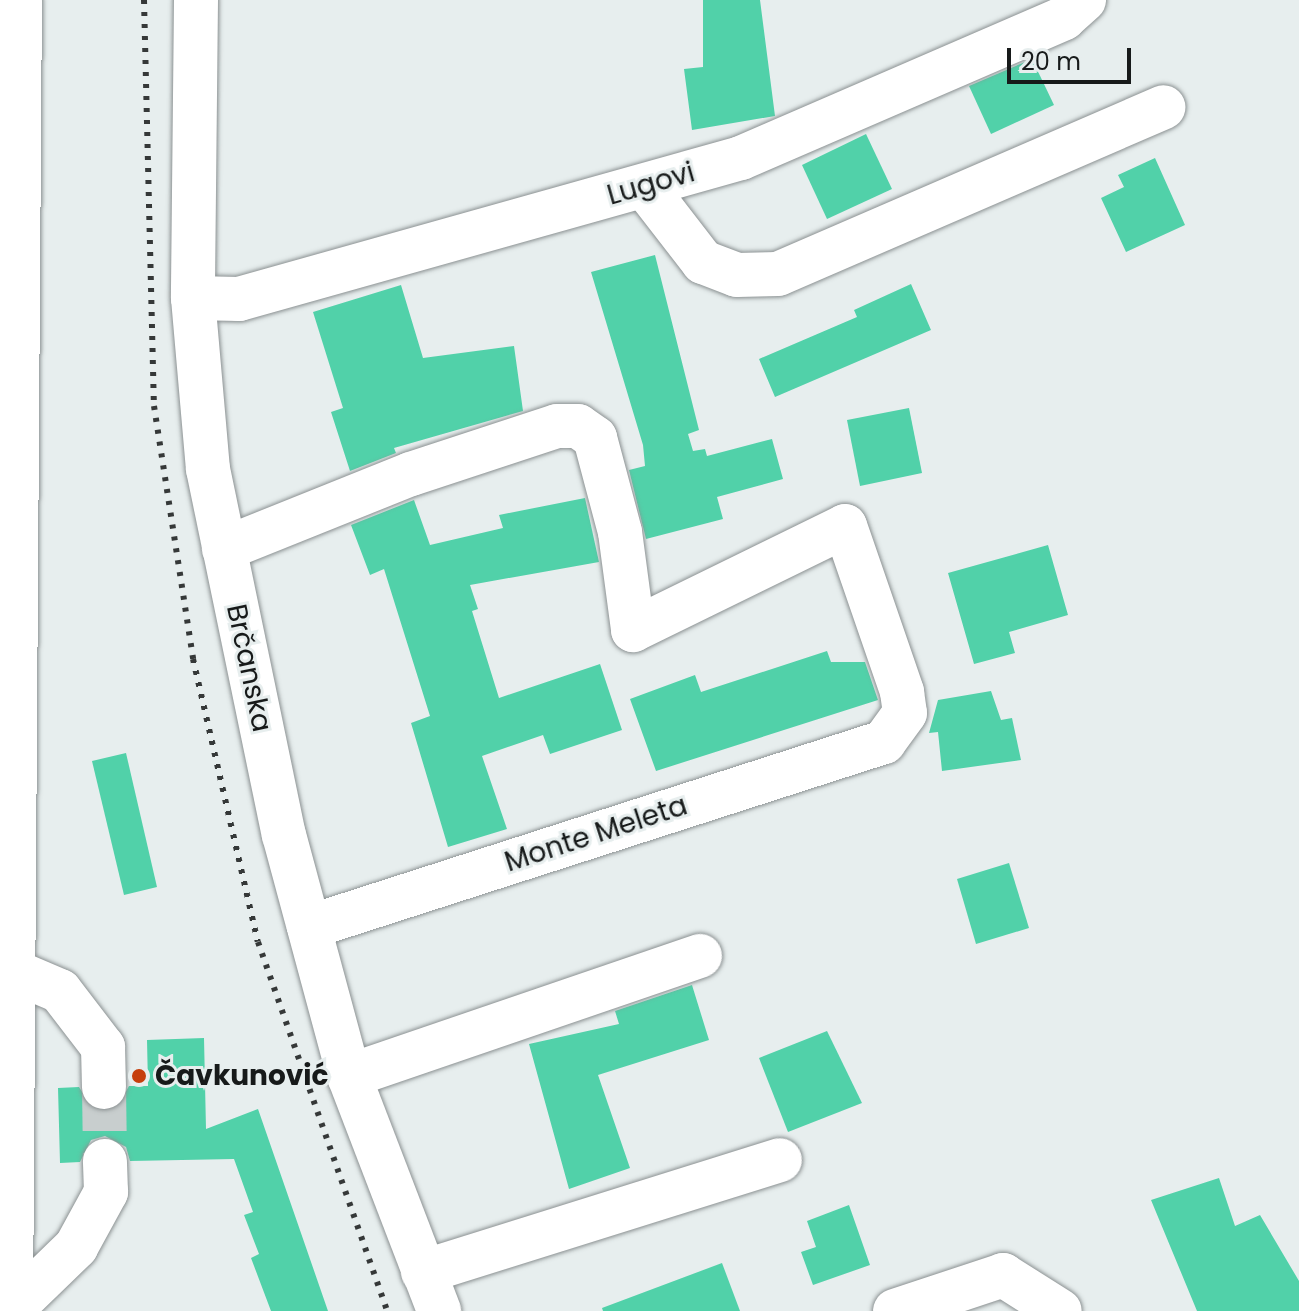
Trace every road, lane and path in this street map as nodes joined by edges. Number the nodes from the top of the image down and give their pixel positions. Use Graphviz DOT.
graph roads {
  1 [pos="20,0"];
  2 [pos="196,0"];
  3 [pos="1084,0"];
  4 [pos="1163,107"];
  5 [pos="645,187"];
  6 [pos="193,298"];
  7 [pos="224,549"];
  8 [pos="309,927"];
  9 [pos="700,956"];
  10 [pos="13,971"];
  11 [pos="349,1076"];
  12 [pos="104,1087"];
  13 [pos="780,1160"];
  14 [pos="105,1161"];
  15 [pos="423,1272"];
  16 [pos="11,1311"];
  17 [pos="439,1311"];
  18 [pos="895,1311"];
  19 [pos="1060,1311"];
  1 -- 10 [label="street"];
  2 -- 6 [label="street, Brčanska"];
  3 -- 5 [label="street, Lugovi"];
  4 -- 5 [label="street"];
  5 -- 6 [label="street, Lugovi"];
  6 -- 7 [label="street, Brčanska"];
  7 -- 8 [label="street, Brčanska"];
  7 -- 8 [label="street, Monte Meleta"];
  8 -- 11 [label="street, Brčanska"];
  9 -- 11 [label="street"];
  10 -- 12 [label="street"];
  10 -- 16 [label="street"];
  11 -- 15 [label="street, Brčanska"];
  13 -- 15 [label="street"];
  14 -- 16 [label="street"];
  15 -- 17 [label="street, Brčanska"];
  18 -- 19 [label="street"];
}
